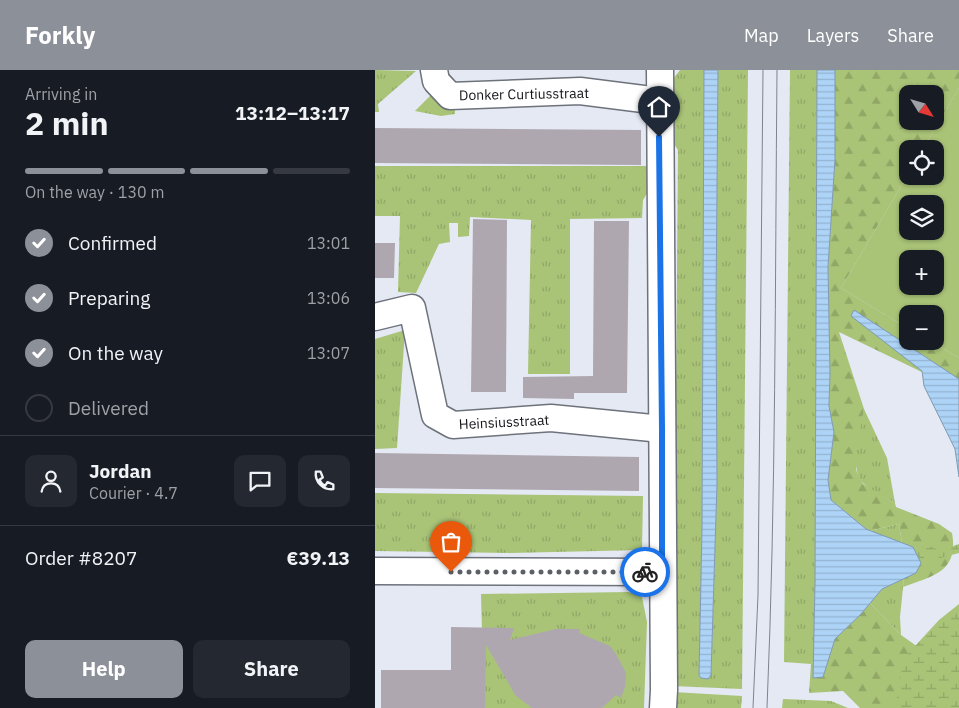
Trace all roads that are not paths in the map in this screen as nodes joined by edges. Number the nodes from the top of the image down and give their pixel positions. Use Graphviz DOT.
graph roads {
  1 [pos="434,70"];
  2 [pos="660,70"];
  3 [pos="659,101"];
  4 [pos="375,317"];
  5 [pos="662,429"];
  6 [pos="375,571"];
  7 [pos="662,572"];
  8 [pos="663,708"];
  1 -- 3 [label="street, Donker Curtiusstraat"];
  2 -- 3 [label="street"];
  3 -- 5 [label="street"];
  4 -- 5 [label="street, Heinsiusstraat"];
  5 -- 7 [label="street"];
  6 -- 7 [label="street"];
  7 -- 8 [label="street"];
}
